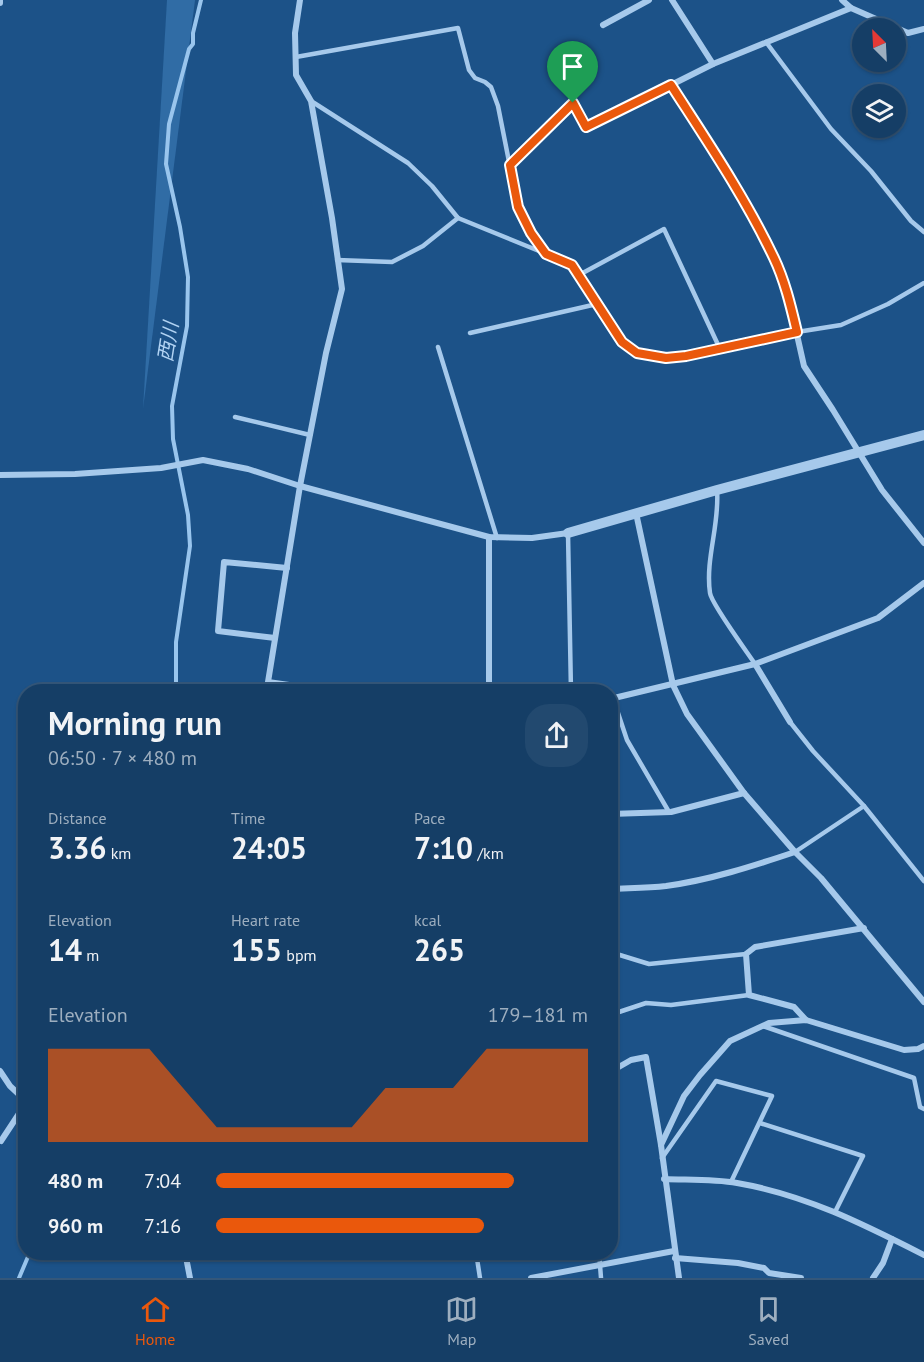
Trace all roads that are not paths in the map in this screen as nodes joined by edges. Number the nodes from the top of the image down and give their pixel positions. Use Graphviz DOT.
graph roads {
  1 [pos="300,0"];
  2 [pos="649,0"];
  3 [pos="672,0"];
  4 [pos="842,0"];
  5 [pos="851,8"];
  6 [pos="603,25"];
  7 [pos="924,29"];
  8 [pos="766,42"];
  9 [pos="296,57"];
  10 [pos="713,64"];
  11 [pos="671,85"];
  12 [pos="311,101"];
  13 [pos="510,165"];
  14 [pos="458,218"];
  15 [pos="924,232"];
  16 [pos="546,254"];
  17 [pos="338,260"];
  18 [pos="579,275"];
  19 [pos="924,284"];
  20 [pos="597,304"];
  21 [pos="797,332"];
  22 [pos="470,333"];
  23 [pos="438,346"];
  24 [pos="720,349"];
  25 [pos="235,417"];
  26 [pos="310,435"];
  27 [pos="924,435"];
  28 [pos="859,452"];
  29 [pos="0,476"];
  30 [pos="300,486"];
  31 [pos="717,490"];
  32 [pos="636,513"];
  33 [pos="568,533"];
  34 [pos="489,537"];
  35 [pos="497,538"];
  36 [pos="924,543"];
  37 [pos="287,568"];
  38 [pos="924,583"];
  39 [pos="275,638"];
  40 [pos="755,664"];
  41 [pos="282,684"];
  42 [pos="489,684"];
  43 [pos="571,684"];
  44 [pos="673,685"];
  45 [pos="618,697"];
  46 [pos="618,715"];
  47 [pos="790,722"];
  48 [pos="744,794"];
  49 [pos="864,806"];
  50 [pos="669,812"];
  51 [pos="618,814"];
  52 [pos="795,852"];
  53 [pos="924,881"];
  54 [pos="618,889"];
  55 [pos="864,928"];
  56 [pos="618,954"];
  57 [pos="746,954"];
  58 [pos="749,995"];
  59 [pos="924,1002"];
  60 [pos="618,1012"];
  61 [pos="806,1020"];
  62 [pos="763,1026"];
  63 [pos="924,1046"];
  64 [pos="618,1067"];
  65 [pos="0,1071"];
  66 [pos="18,1094"];
  67 [pos="924,1109"];
  68 [pos="18,1115"];
  69 [pos="760,1123"];
  70 [pos="1,1142"];
  71 [pos="661,1145"];
  72 [pos="662,1158"];
  73 [pos="664,1179"];
  74 [pos="731,1182"];
  75 [pos="835,1212"];
  76 [pos="892,1239"];
  77 [pos="675,1254"];
  78 [pos="924,1256"];
  79 [pos="187,1260"];
  80 [pos="477,1260"];
  81 [pos="599,1260"];
  82 [pos="600,1264"];
  83 [pos="770,1276"];
  84 [pos="190,1278"];
  85 [pos="480,1278"];
  86 [pos="531,1278"];
  87 [pos="601,1278"];
  88 [pos="679,1278"];
  89 [pos="801,1278"];
  90 [pos="873,1278"];
  1 -- 9 [label="street"];
  2 -- 6 [label="street"];
  3 -- 10 [label="street"];
  4 -- 5 [label="street"];
  5 -- 7 [label="street"];
  5 -- 8 [label="street"];
  8 -- 10 [label="street"];
  8 -- 15 [label="lane"];
  9 -- 12 [label="street"];
  9 -- 13 [label="lane"];
  10 -- 11 [label="street"];
  11 -- 13 [label="lane"];
  11 -- 21 [label="street"];
  12 -- 14 [label="lane"];
  12 -- 17 [label="street"];
  13 -- 16 [label="lane"];
  14 -- 16 [label="lane"];
  14 -- 17 [label="lane"];
  16 -- 18 [label="street"];
  17 -- 26 [label="street"];
  18 -- 20 [label="street"];
  18 -- 24 [label="lane"];
  19 -- 21 [label="lane"];
  20 -- 22 [label="lane"];
  20 -- 24 [label="street"];
  21 -- 24 [label="street"];
  21 -- 28 [label="street"];
  23 -- 35 [label="lane"];
  25 -- 26 [label="lane"];
  26 -- 30 [label="street"];
  27 -- 28 [label="street"];
  28 -- 31 [label="street"];
  28 -- 36 [label="street"];
  29 -- 30 [label="street"];
  30 -- 34 [label="street"];
  30 -- 37 [label="street"];
  31 -- 32 [label="street"];
  31 -- 40 [label="lane"];
  32 -- 33 [label="street"];
  32 -- 44 [label="street"];
  33 -- 35 [label="street"];
  33 -- 43 [label="lane"];
  34 -- 35 [label="street"];
  34 -- 42 [label="street"];
  37 -- 39 [label="street"];
  37 -- 39 [label="street"];
  38 -- 40 [label="street"];
  39 -- 41 [label="street"];
  40 -- 44 [label="street"];
  40 -- 47 [label="street"];
  44 -- 45 [label="street"];
  44 -- 48 [label="street"];
  46 -- 50 [label="lane"];
  47 -- 49 [label="lane"];
  48 -- 50 [label="street"];
  48 -- 52 [label="street"];
  49 -- 52 [label="lane"];
  49 -- 53 [label="lane"];
  50 -- 51 [label="street"];
  52 -- 54 [label="street"];
  52 -- 55 [label="street"];
  55 -- 57 [label="street"];
  55 -- 59 [label="street"];
  56 -- 57 [label="lane"];
  57 -- 58 [label="street"];
  58 -- 60 [label="lane"];
  58 -- 61 [label="street"];
  61 -- 62 [label="street"];
  61 -- 63 [label="street"];
  62 -- 67 [label="lane"];
  62 -- 71 [label="street"];
  64 -- 71 [label="street"];
  65 -- 66 [label="street"];
  68 -- 70 [label="street"];
  69 -- 72 [label="lane"];
  69 -- 74 [label="lane"];
  69 -- 75 [label="lane"];
  71 -- 72 [label="street"];
  72 -- 73 [label="street"];
  73 -- 74 [label="street"];
  73 -- 77 [label="street"];
  74 -- 75 [label="street"];
  75 -- 76 [label="street"];
  76 -- 78 [label="street"];
  76 -- 90 [label="street"];
  77 -- 82 [label="street"];
  77 -- 83 [label="street"];
  77 -- 88 [label="street"];
  79 -- 84 [label="street"];
  80 -- 85 [label="lane"];
  81 -- 82 [label="lane"];
  82 -- 86 [label="street"];
  82 -- 87 [label="lane"];
  83 -- 89 [label="street"];
}
